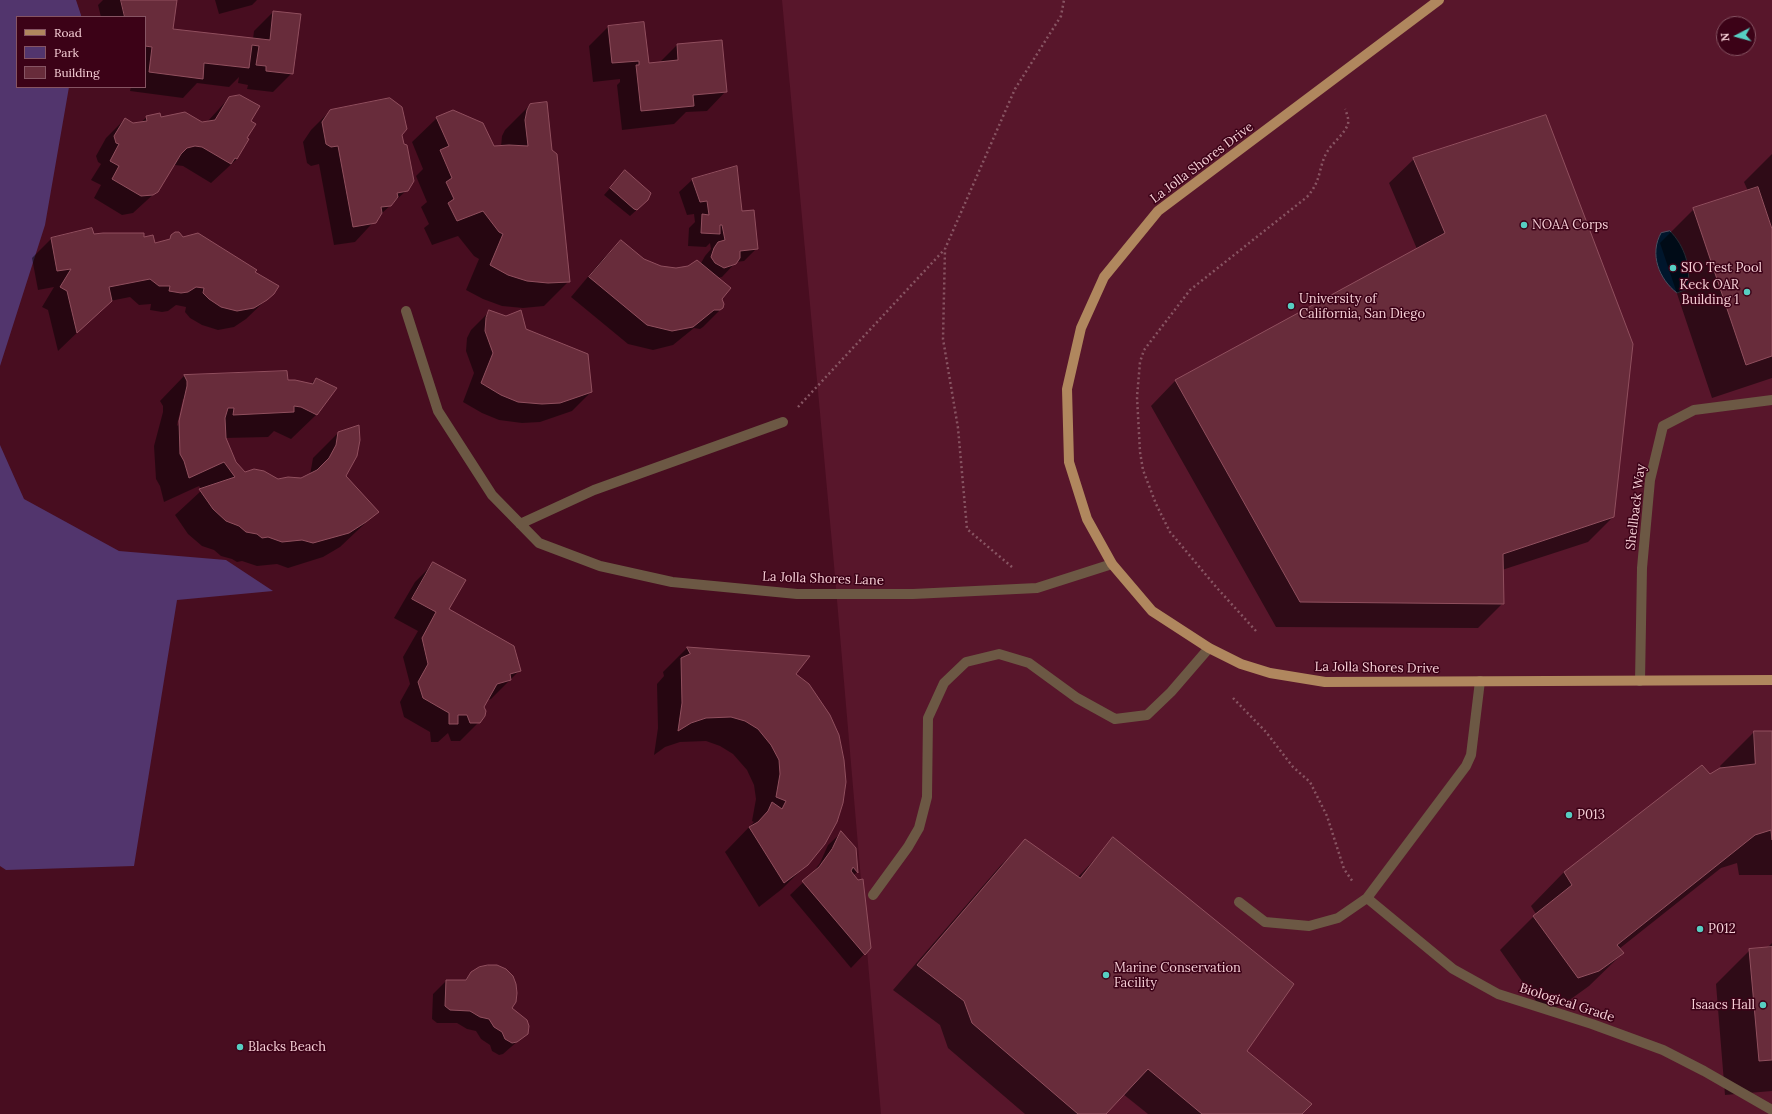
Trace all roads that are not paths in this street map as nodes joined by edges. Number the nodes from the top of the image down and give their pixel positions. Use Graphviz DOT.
graph roads {
  1 [pos="1439,0"];
  2 [pos="406,311"];
  3 [pos="1772,400"];
  4 [pos="784,422"];
  5 [pos="520,524"];
  6 [pos="1112,564"];
  7 [pos="1209,648"];
  8 [pos="1772,680"];
  9 [pos="1480,681"];
  10 [pos="1640,681"];
  11 [pos="873,895"];
  12 [pos="1367,898"];
  13 [pos="1239,902"];
  14 [pos="1772,1110"];
  1 -- 6 [label="main road, La Jolla Shores Drive"];
  2 -- 5 [label="street, La Jolla Shores Lane"];
  3 -- 10 [label="street, Shellback Way"];
  4 -- 5 [label="street"];
  5 -- 6 [label="street, La Jolla Shores Lane"];
  6 -- 7 [label="main road, La Jolla Shores Drive"];
  7 -- 9 [label="main road, La Jolla Shores Drive"];
  7 -- 11 [label="street"];
  8 -- 10 [label="main road, La Jolla Shores Drive"];
  9 -- 10 [label="main road, La Jolla Shores Drive"];
  9 -- 12 [label="street"];
  12 -- 13 [label="street"];
  12 -- 14 [label="street, Biological Grade"];
}
